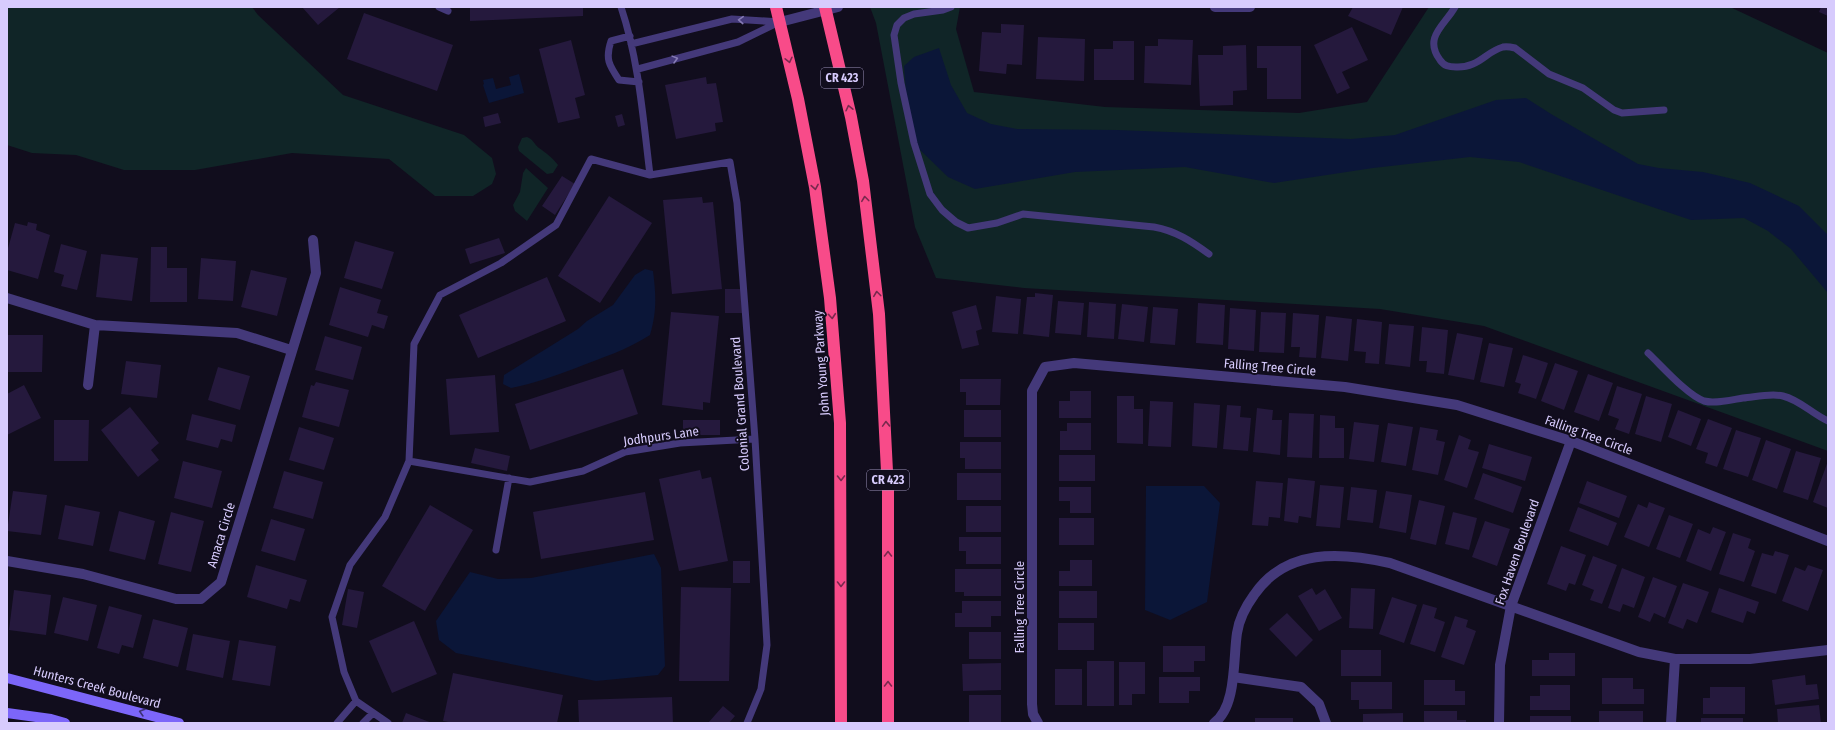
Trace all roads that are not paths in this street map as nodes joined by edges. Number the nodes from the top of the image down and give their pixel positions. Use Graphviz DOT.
graph roads {
  1 [pos="439,7"];
  2 [pos="620,7"];
  3 [pos="776,7"];
  4 [pos="838,7"];
  5 [pos="951,7"];
  6 [pos="1215,7"];
  7 [pos="1250,7"];
  8 [pos="1456,7"];
  9 [pos="826,9"];
  10 [pos="448,11"];
  11 [pos="780,22"];
  12 [pos="630,36"];
  13 [pos="631,44"];
  14 [pos="638,69"];
  15 [pos="639,82"];
  16 [pos="1664,110"];
  17 [pos="650,175"];
  18 [pos="313,240"];
  19 [pos="1209,254"];
  20 [pos="7,298"];
  21 [pos="95,326"];
  22 [pos="291,350"];
  23 [pos="1648,353"];
  24 [pos="88,385"];
  25 [pos="1828,421"];
  26 [pos="755,439"];
  27 [pos="1571,441"];
  28 [pos="409,461"];
  29 [pos="509,478"];
  30 [pos="1828,541"];
  31 [pos="496,550"];
  32 [pos="7,561"];
  33 [pos="1510,606"];
  34 [pos="1828,650"];
  35 [pos="1675,659"];
  36 [pos="1233,677"];
  37 [pos="7,678"];
  38 [pos="356,701"];
  39 [pos="7,713"];
  40 [pos="373,713"];
  41 [pos="65,723"];
  42 [pos="179,723"];
  43 [pos="337,723"];
  44 [pos="363,723"];
  45 [pos="388,723"];
  46 [pos="747,723"];
  47 [pos="841,723"];
  48 [pos="888,723"];
  49 [pos="1038,723"];
  50 [pos="1214,723"];
  51 [pos="1326,723"];
  52 [pos="1499,723"];
  53 [pos="1671,723"];
  1 -- 10 [label="lane"];
  2 -- 12 [label="lane"];
  3 -- 11 [label="highway, John Young Parkway"];
  4 -- 9 [label="street"];
  5 -- 19 [label="lane"];
  6 -- 7 [label="street"];
  8 -- 16 [label="lane"];
  9 -- 11 [label="street"];
  48 -- 9 [label="highway, CR 423, one-way"];
  11 -- 13 [label="lane, one-way"];
  14 -- 11 [label="lane, one-way"];
  11 -- 47 [label="highway, John Young Parkway, one-way"];
  12 -- 13 [label="lane"];
  12 -- 15 [label="lane"];
  13 -- 14 [label="lane"];
  14 -- 15 [label="lane"];
  15 -- 17 [label="lane"];
  17 -- 26 [label="lane, Colonial Grand Boulevard"];
  17 -- 28 [label="lane, Colonial Grand Boulevard"];
  18 -- 22 [label="street, Amaca Circle"];
  20 -- 21 [label="street"];
  21 -- 22 [label="street"];
  21 -- 24 [label="street"];
  22 -- 32 [label="street, Amaca Circle"];
  23 -- 25 [label="lane"];
  26 -- 29 [label="lane, Jodhpurs Lane"];
  26 -- 46 [label="lane, Colonial Grand Boulevard"];
  27 -- 30 [label="street, Falling Tree Circle"];
  27 -- 33 [label="street, Fox Haven Boulevard"];
  27 -- 49 [label="street, Falling Tree Circle"];
  28 -- 29 [label="lane, Jodhpurs Lane"];
  28 -- 38 [label="lane, Colonial Grand Boulevard"];
  29 -- 31 [label="lane"];
  33 -- 35 [label="street"];
  33 -- 36 [label="street"];
  33 -- 52 [label="street, Fox Haven Boulevard"];
  34 -- 35 [label="street"];
  35 -- 53 [label="street"];
  36 -- 50 [label="street"];
  36 -- 51 [label="street"];
  42 -- 37 [label="street, Hunters Creek Boulevard, one-way"];
  38 -- 40 [label="lane"];
  38 -- 43 [label="lane"];
  39 -- 41 [label="street"];
  40 -- 44 [label="lane"];
  40 -- 45 [label="lane"];
}
